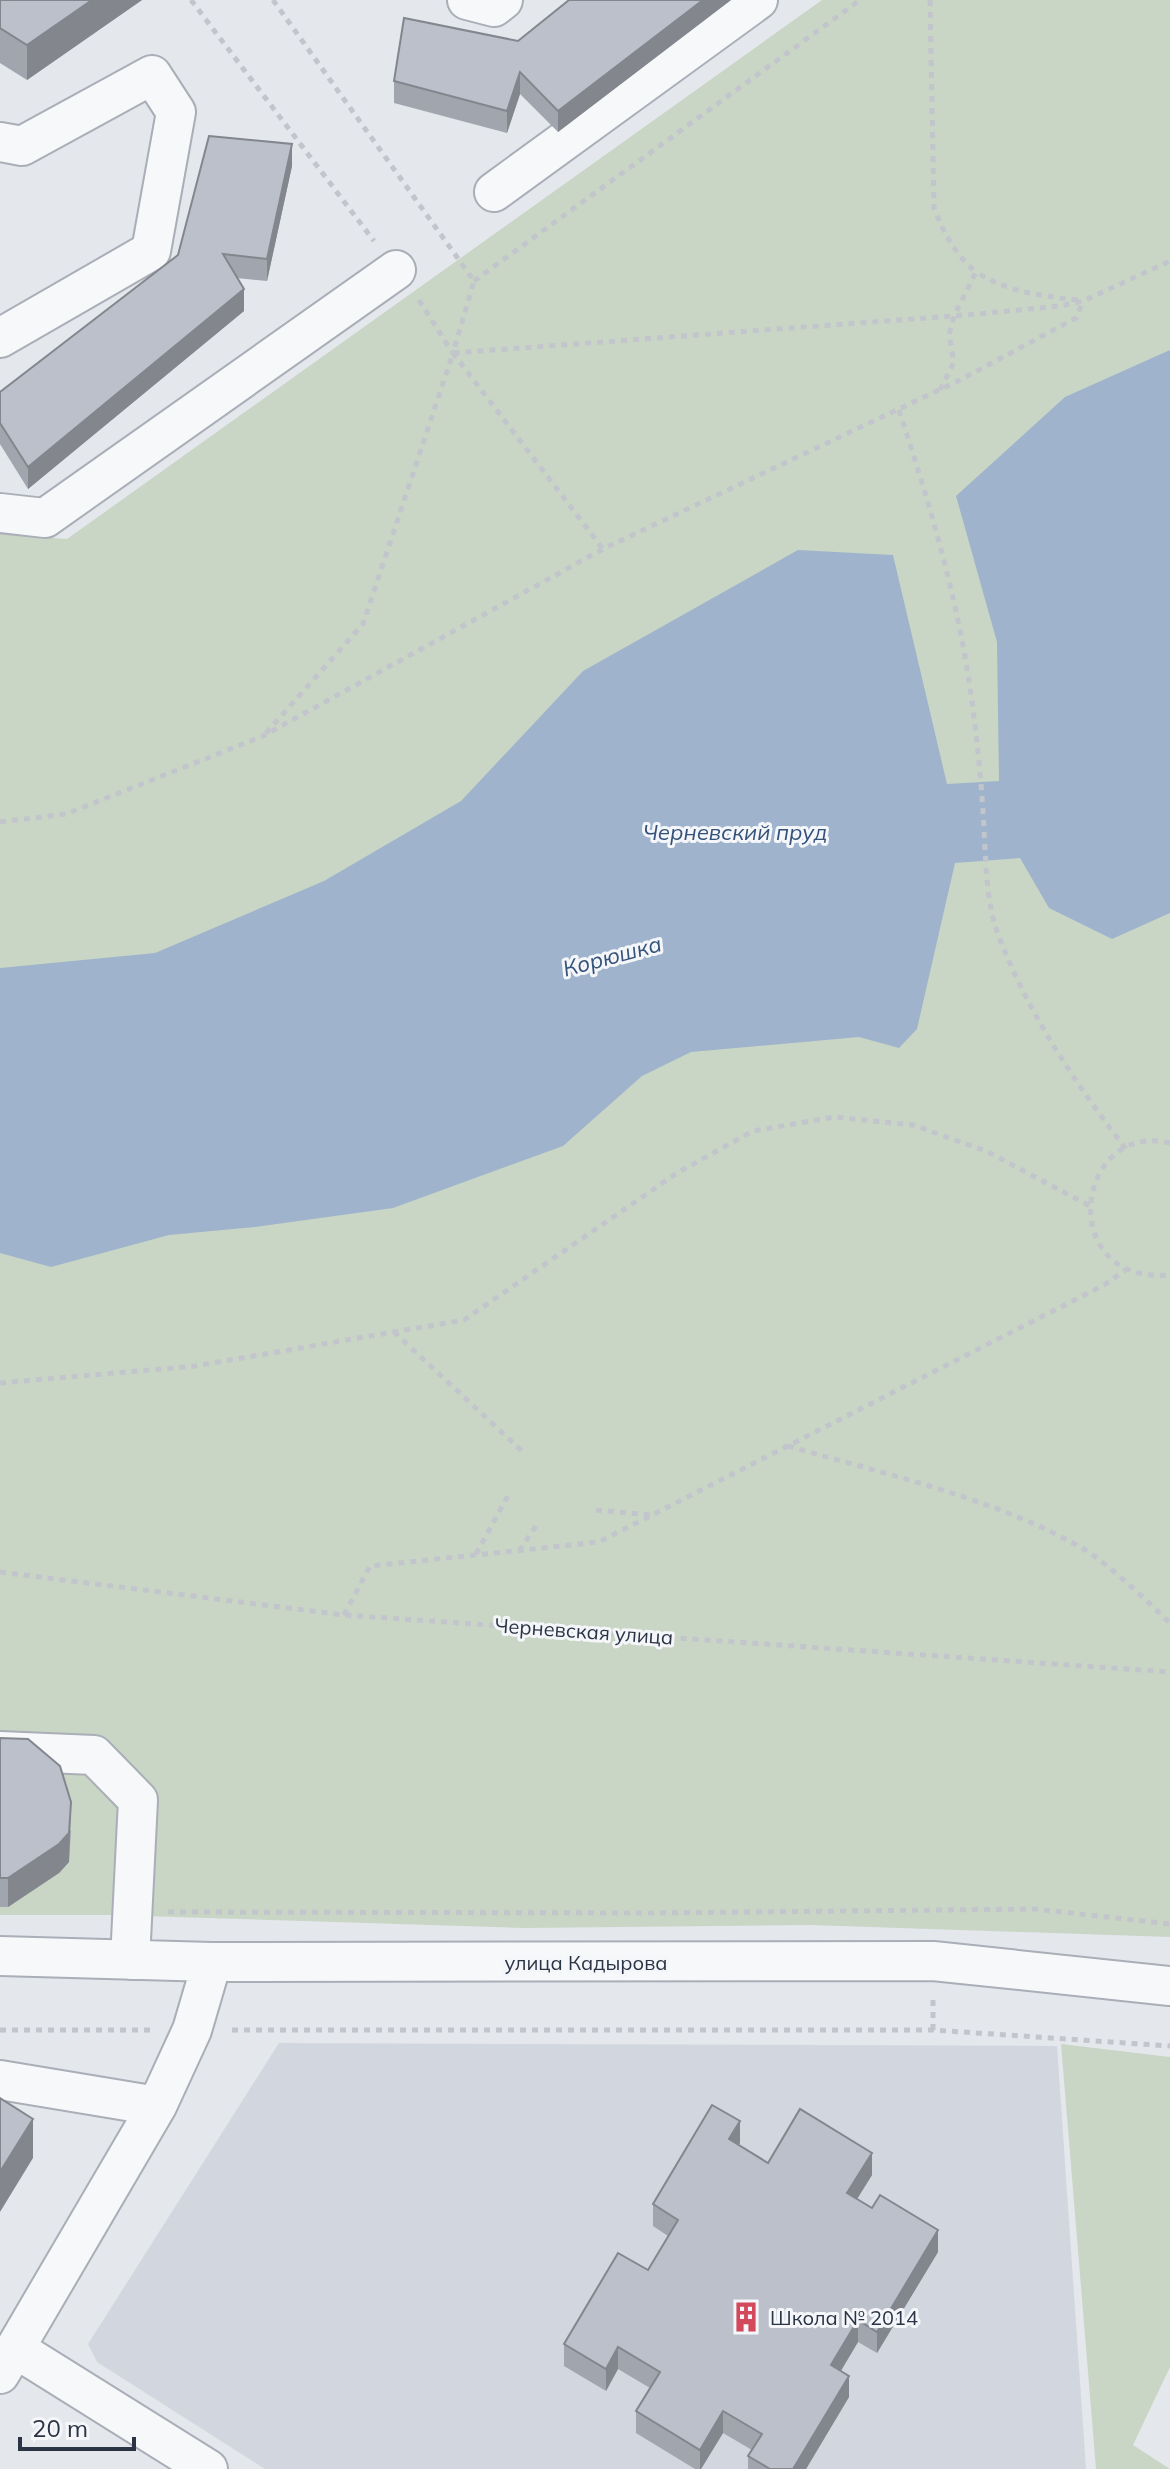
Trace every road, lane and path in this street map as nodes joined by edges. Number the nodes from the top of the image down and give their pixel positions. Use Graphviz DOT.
graph roads {
  1 [pos="191,0"];
  2 [pos="273,0"];
  3 [pos="467,0"];
  4 [pos="503,0"];
  5 [pos="758,0"];
  6 [pos="860,0"];
  7 [pos="930,0"];
  8 [pos="0,142"];
  9 [pos="494,192"];
  10 [pos="1170,261"];
  11 [pos="396,270"];
  12 [pos="976,272"];
  13 [pos="474,281"];
  14 [pos="1083,301"];
  15 [pos="954,316"];
  16 [pos="0,338"];
  17 [pos="453,353"];
  18 [pos="939,390"];
  19 [pos="899,409"];
  20 [pos="0,513"];
  21 [pos="603,549"];
  22 [pos="263,736"];
  23 [pos="0,822"];
  24 [pos="1170,1143"];
  25 [pos="1126,1149"];
  26 [pos="1090,1206"];
  27 [pos="1127,1269"];
  28 [pos="1170,1275"];
  29 [pos="394,1332"];
  30 [pos="0,1383"];
  31 [pos="787,1446"];
  32 [pos="522,1451"];
  33 [pos="510,1492"];
  34 [pos="596,1510"];
  35 [pos="652,1515"];
  36 [pos="536,1526"];
  37 [pos="519,1551"];
  38 [pos="475,1555"];
  39 [pos="0,1572"];
  40 [pos="344,1615"];
  41 [pos="1170,1623"];
  42 [pos="1170,1672"];
  43 [pos="0,1751"];
  44 [pos="133,1912"];
  45 [pos="1170,1924"];
  46 [pos="0,1956"];
  47 [pos="130,1960"];
  48 [pos="212,1962"];
  49 [pos="1170,1986"];
  50 [pos="0,2030"];
  51 [pos="192,2030"];
  52 [pos="1170,2046"];
  53 [pos="0,2080"];
  54 [pos="157,2106"];
  55 [pos="8,2362"];
  56 [pos="208,2469"];
  1 -- 11 [label="path"];
  2 -- 13 [label="path"];
  3 -- 4 [label="street"];
  5 -- 9 [label="street"];
  6 -- 13 [label="path"];
  7 -- 12 [label="path"];
  8 -- 16 [label="street"];
  10 -- 14 [label="path"];
  11 -- 17 [label="path"];
  11 -- 20 [label="street"];
  12 -- 14 [label="path"];
  12 -- 15 [label="path"];
  13 -- 17 [label="path"];
  14 -- 15 [label="path"];
  14 -- 18 [label="path"];
  15 -- 17 [label="path"];
  15 -- 18 [label="path"];
  17 -- 21 [label="path"];
  17 -- 22 [label="path"];
  18 -- 19 [label="path"];
  19 -- 21 [label="path"];
  19 -- 25 [label="path"];
  21 -- 22 [label="path"];
  22 -- 23 [label="path"];
  24 -- 25 [label="path"];
  25 -- 26 [label="path"];
  26 -- 27 [label="path"];
  26 -- 29 [label="path"];
  27 -- 28 [label="path"];
  27 -- 31 [label="path"];
  29 -- 30 [label="path"];
  29 -- 32 [label="path"];
  31 -- 35 [label="path"];
  31 -- 41 [label="path"];
  33 -- 38 [label="path"];
  34 -- 35 [label="path"];
  35 -- 37 [label="path"];
  36 -- 37 [label="path"];
  37 -- 38 [label="path"];
  38 -- 40 [label="path"];
  39 -- 40 [label="path, Черневская улица"];
  40 -- 42 [label="path, Черневская улица"];
  43 -- 44 [label="street"];
  44 -- 45 [label="path"];
  44 -- 47 [label="street"];
  46 -- 47 [label="street, улица Кадырова"];
  47 -- 48 [label="street, улица Кадырова"];
  48 -- 49 [label="street, улица Кадырова"];
  48 -- 51 [label="street"];
  50 -- 51 [label="path"];
  51 -- 52 [label="path"];
  51 -- 54 [label="street"];
  53 -- 54 [label="street"];
  54 -- 55 [label="street"];
  55 -- 56 [label="street"];
}
